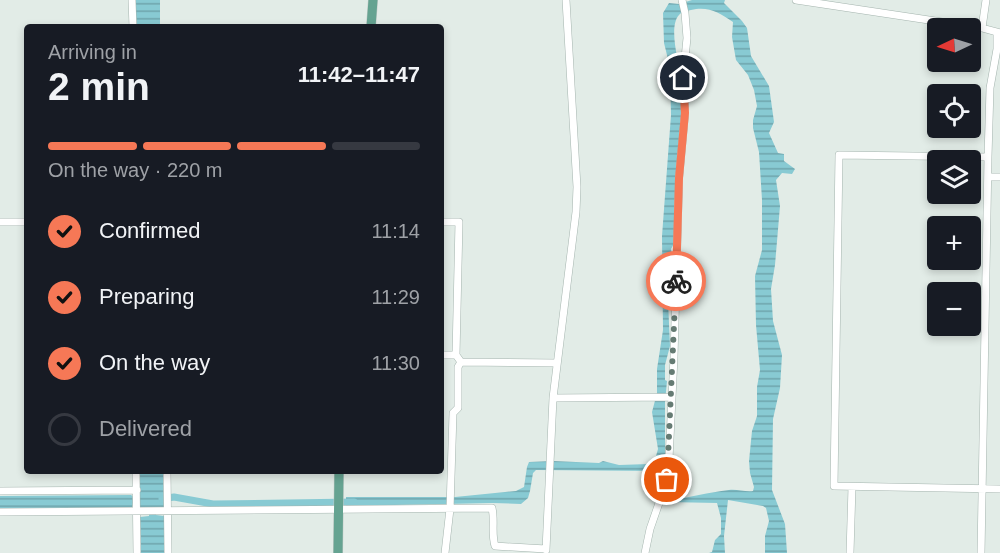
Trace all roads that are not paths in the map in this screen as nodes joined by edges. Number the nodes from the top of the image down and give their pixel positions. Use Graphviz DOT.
graph roads {
  1 [pos="132,0"];
  2 [pos="374,0"];
  3 [pos="566,0"];
  4 [pos="796,0"];
  5 [pos="851,0"];
  6 [pos="986,0"];
  7 [pos="682,1"];
  8 [pos="847,8"];
  9 [pos="132,24"];
  10 [pos="371,24"];
  11 [pos="982,28"];
  12 [pos="998,33"];
  13 [pos="988,157"];
  14 [pos="988,177"];
  15 [pos="1000,177"];
  16 [pos="0,222"];
  17 [pos="24,222"];
  18 [pos="444,222"];
  19 [pos="444,356"];
  20 [pos="458,359"];
  21 [pos="557,363"];
  22 [pos="670,397"];
  23 [pos="553,398"];
  24 [pos="136,474"];
  25 [pos="167,474"];
  26 [pos="339,474"];
  27 [pos="852,487"];
  28 [pos="983,489"];
  29 [pos="1000,489"];
  30 [pos="0,491"];
  31 [pos="136,492"];
  32 [pos="450,508"];
  33 [pos="166,511"];
  34 [pos="338,511"];
  35 [pos="0,512"];
  36 [pos="138,512"];
  37 [pos="546,551"];
  38 [pos="137,553"];
  39 [pos="168,553"];
  40 [pos="338,553"];
  41 [pos="445,553"];
  42 [pos="645,553"];
  43 [pos="850,553"];
  44 [pos="981,553"];
  1 -- 9 [label="street"];
  2 -- 10 [label="main road"];
  3 -- 21 [label="street"];
  4 -- 8 [label="street"];
  5 -- 8 [label="street"];
  6 -- 11 [label="street"];
  7 -- 22 [label="street"];
  8 -- 11 [label="street"];
  11 -- 12 [label="street"];
  12 -- 13 [label="street"];
  13 -- 14 [label="street"];
  13 -- 27 [label="street"];
  14 -- 15 [label="street"];
  14 -- 28 [label="street"];
  16 -- 17 [label="street"];
  18 -- 20 [label="street"];
  19 -- 20 [label="street"];
  20 -- 21 [label="street"];
  20 -- 32 [label="street"];
  21 -- 23 [label="street"];
  22 -- 23 [label="street"];
  22 -- 42 [label="street"];
  23 -- 37 [label="street"];
  24 -- 31 [label="street"];
  25 -- 33 [label="street"];
  26 -- 34 [label="main road"];
  27 -- 28 [label="street"];
  27 -- 43 [label="street"];
  28 -- 29 [label="street"];
  28 -- 44 [label="street"];
  30 -- 31 [label="street"];
  31 -- 36 [label="street"];
  32 -- 34 [label="street"];
  32 -- 37 [label="street"];
  32 -- 41 [label="street"];
  33 -- 34 [label="street"];
  33 -- 36 [label="street"];
  33 -- 39 [label="street"];
  34 -- 40 [label="main road"];
  35 -- 36 [label="street"];
  36 -- 38 [label="street"];
}
